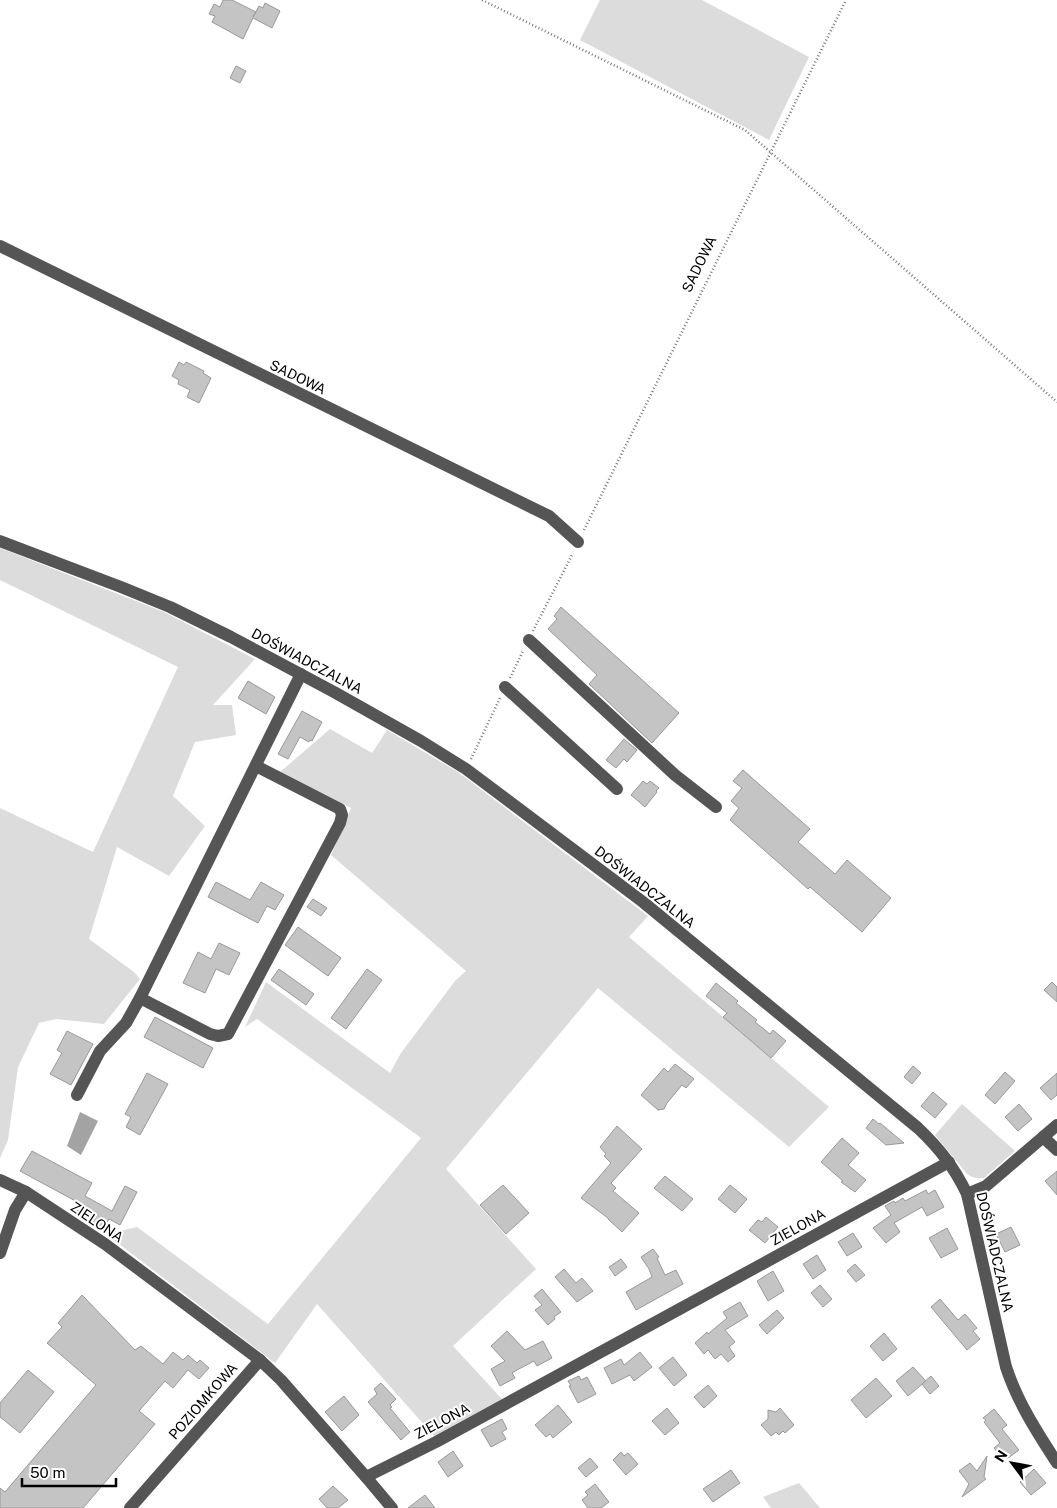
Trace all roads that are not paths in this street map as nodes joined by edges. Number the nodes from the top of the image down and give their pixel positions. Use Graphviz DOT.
graph roads {
  1 [pos="0,246"];
  2 [pos="0,541"];
  3 [pos="578,542"];
  4 [pos="529,640"];
  5 [pos="301,674"];
  6 [pos="505,687"];
  7 [pos="256,766"];
  8 [pos="617,789"];
  9 [pos="716,807"];
  10 [pos="140,998"];
  11 [pos="77,1094"];
  12 [pos="1057,1125"];
  13 [pos="1043,1137"];
  14 [pos="1057,1150"];
  15 [pos="949,1162"];
  16 [pos="0,1180"];
  17 [pos="26,1192"];
  18 [pos="967,1194"];
  19 [pos="0,1253"];
  20 [pos="260,1360"];
  21 [pos="1057,1463"];
  22 [pos="366,1477"];
  23 [pos="130,1508"];
  24 [pos="392,1508"];
  1 -- 3 [label="street, SADOWA"];
  2 -- 5 [label="street, DOŚWIADCZALNA"];
  4 -- 9 [label="street"];
  5 -- 7 [label="street"];
  5 -- 15 [label="street, DOŚWIADCZALNA"];
  6 -- 8 [label="street"];
  7 -- 10 [label="street"];
  7 -- 10 [label="street"];
  10 -- 11 [label="street"];
  12 -- 13 [label="street"];
  13 -- 14 [label="street"];
  13 -- 18 [label="street"];
  15 -- 18 [label="street, DOŚWIADCZALNA"];
  15 -- 22 [label="street, ZIELONA"];
  16 -- 17 [label="street, ZIELONA"];
  17 -- 19 [label="street"];
  17 -- 20 [label="street, ZIELONA"];
  18 -- 21 [label="street, DOŚWIADCZALNA"];
  20 -- 22 [label="street, ZIELONA"];
  20 -- 23 [label="street, POZIOMKOWA"];
  22 -- 24 [label="street"];
}
